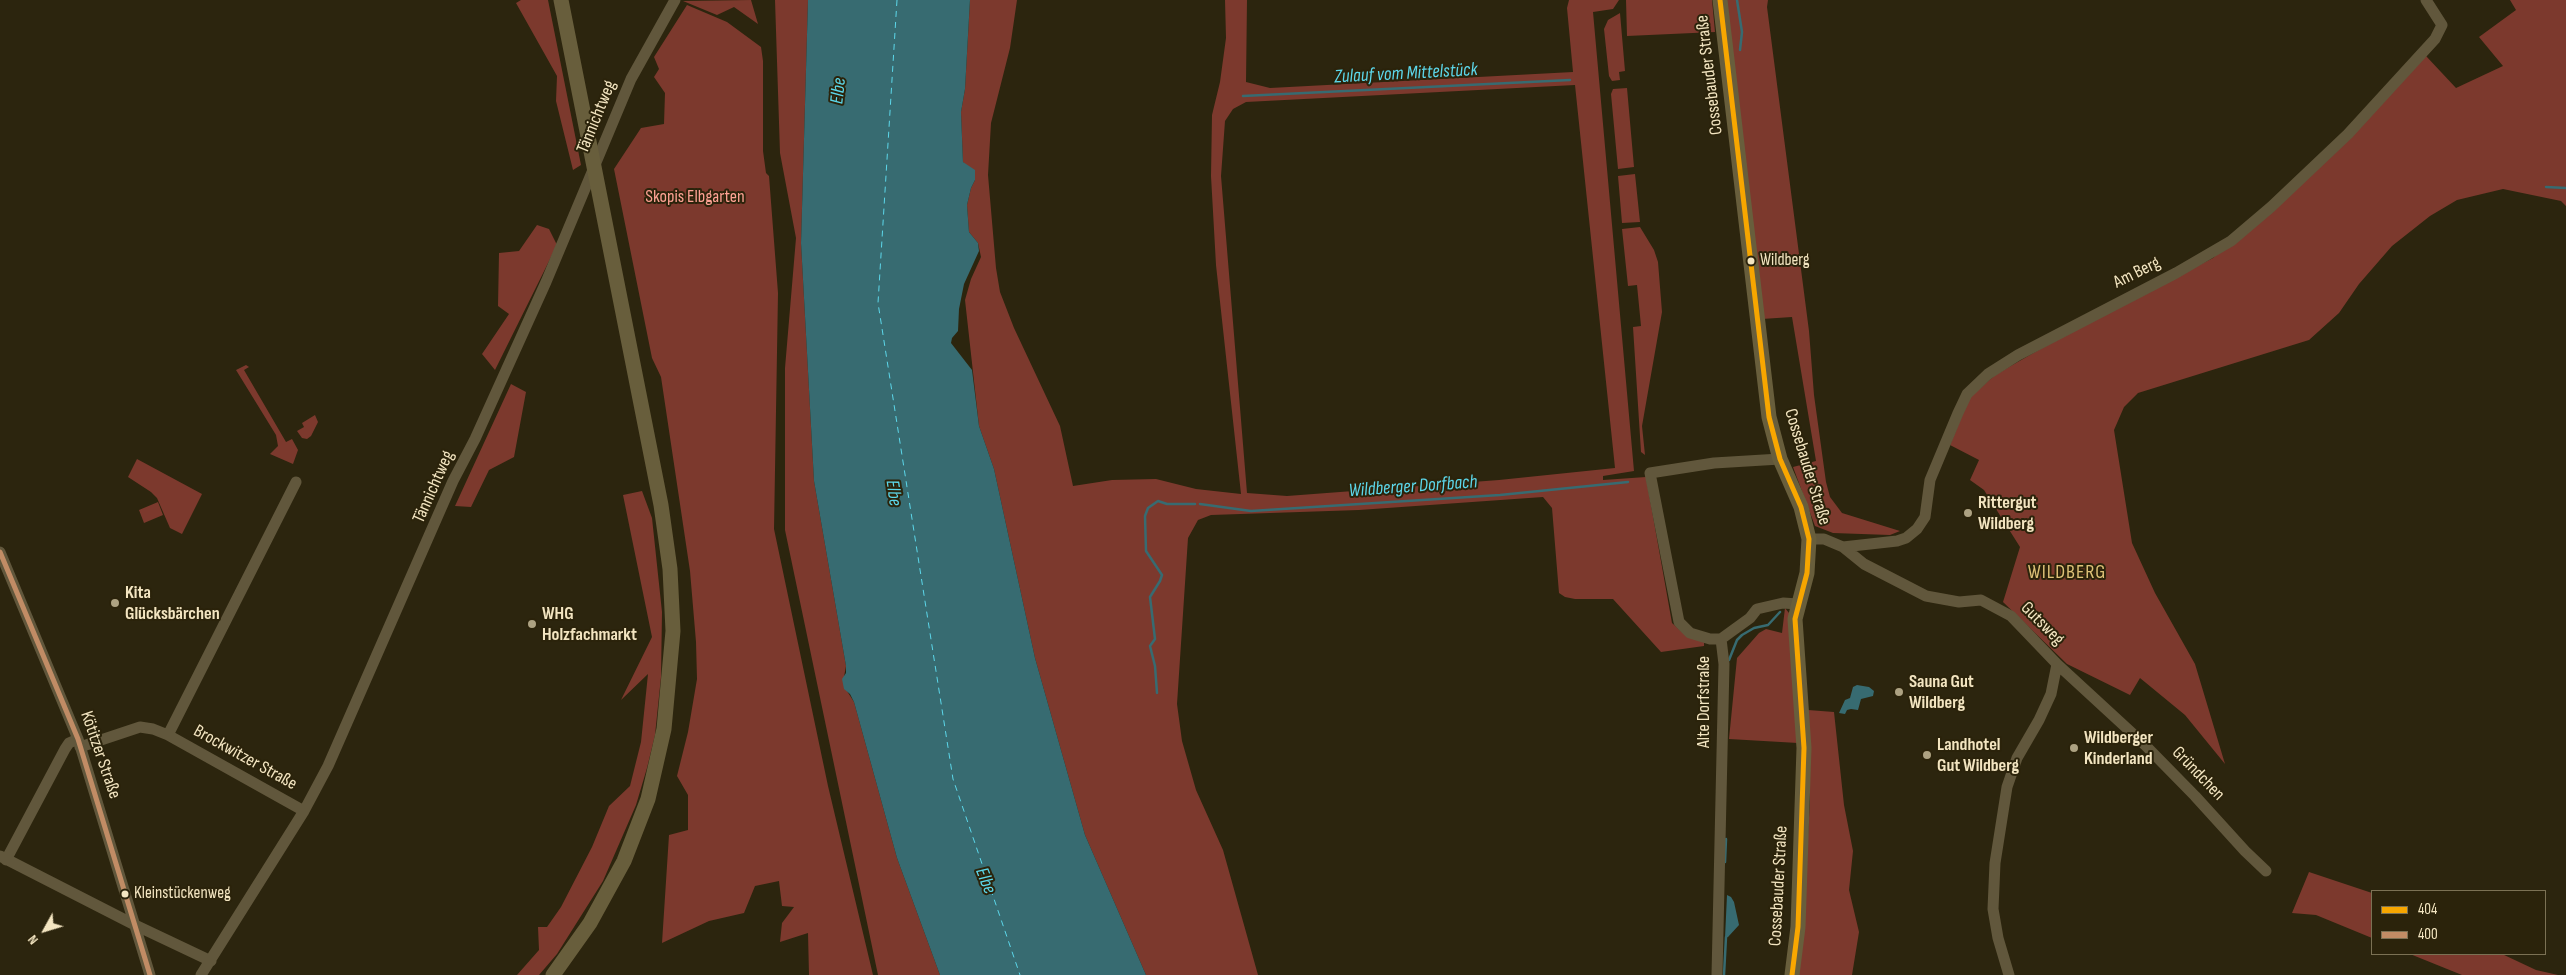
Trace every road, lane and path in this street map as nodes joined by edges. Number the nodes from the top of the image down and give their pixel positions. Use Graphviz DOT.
graph roads {
  1 [pos="561,0"];
  2 [pos="675,0"];
  3 [pos="1720,0"];
  4 [pos="2426,0"];
  5 [pos="1780,459"];
  6 [pos="296,482"];
  7 [pos="1809,539"];
  8 [pos="1843,547"];
  9 [pos="0,552"];
  10 [pos="1798,604"];
  11 [pos="1721,639"];
  12 [pos="2057,664"];
  13 [pos="168,735"];
  14 [pos="79,743"];
  15 [pos="304,811"];
  16 [pos="3,858"];
  17 [pos="2266,871"];
  18 [pos="135,925"];
  19 [pos="211,961"];
  20 [pos="150,975"];
  21 [pos="201,975"];
  22 [pos="553,975"];
  23 [pos="1717,975"];
  24 [pos="1792,975"];
  25 [pos="2009,975"];
  1 -- 22 [label="main road"];
  2 -- 15 [label="street, Tännichtweg"];
  3 -- 5 [label="main road, Cossebauder Straße"];
  4 -- 8 [label="street, Am Berg"];
  5 -- 7 [label="main road, Cossebauder Straße"];
  5 -- 11 [label="street, Alte Dorfstraße"];
  6 -- 13 [label="street"];
  7 -- 8 [label="street, Gutsweg"];
  7 -- 10 [label="main road, Cossebauder Straße"];
  8 -- 12 [label="street, Gutsweg"];
  9 -- 14 [label="street, Kötitzer Straße"];
  10 -- 11 [label="street"];
  10 -- 24 [label="main road, Cossebauder Straße"];
  11 -- 23 [label="street, Alte Dorfstraße"];
  12 -- 17 [label="street, Gründchen"];
  12 -- 25 [label="street, Gutsweg"];
  13 -- 14 [label="street, Brockwitzer Straße"];
  13 -- 15 [label="street, Brockwitzer Straße"];
  14 -- 16 [label="street"];
  14 -- 18 [label="street, Kötitzer Straße"];
  15 -- 19 [label="street, Tännichtweg"];
  16 -- 18 [label="street"];
  18 -- 19 [label="street"];
  18 -- 20 [label="street, Kötitzer Straße"];
  19 -- 21 [label="street, Tännichtweg"];
}
